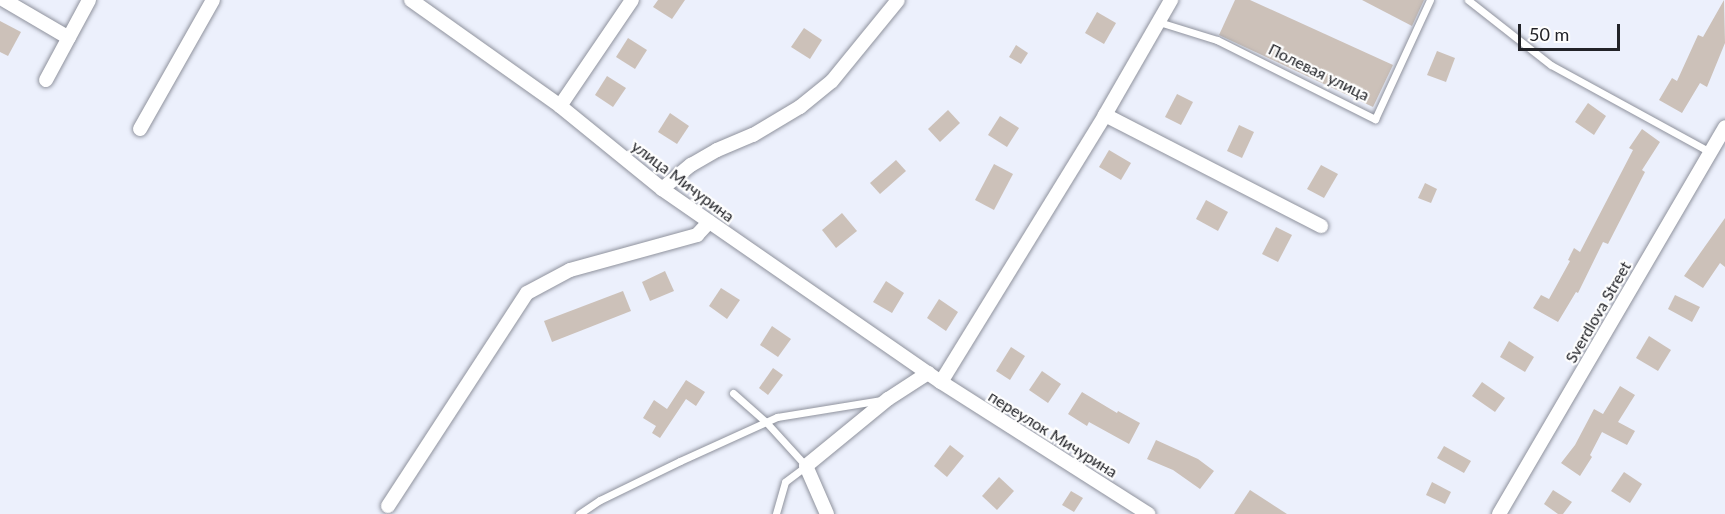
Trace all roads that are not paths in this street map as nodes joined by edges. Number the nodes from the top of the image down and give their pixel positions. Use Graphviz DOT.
graph roads {
  1 [pos="4,0"];
  2 [pos="89,0"];
  3 [pos="213,0"];
  4 [pos="411,0"];
  5 [pos="632,0"];
  6 [pos="898,0"];
  7 [pos="1171,0"];
  8 [pos="1430,0"];
  9 [pos="1468,0"];
  10 [pos="1159,22"];
  11 [pos="69,38"];
  12 [pos="46,80"];
  13 [pos="560,106"];
  14 [pos="1105,115"];
  15 [pos="1725,127"];
  16 [pos="140,129"];
  17 [pos="1710,152"];
  18 [pos="662,189"];
  19 [pos="709,222"];
  20 [pos="1321,225"];
  21 [pos="928,373"];
  22 [pos="940,382"];
  23 [pos="733,393"];
  24 [pos="888,399"];
  25 [pos="766,422"];
  26 [pos="806,465"];
  27 [pos="388,506"];
  28 [pos="579,514"];
  29 [pos="776,514"];
  30 [pos="827,514"];
  31 [pos="1148,514"];
  32 [pos="1499,514"];
  1 -- 11 [label="street"];
  2 -- 11 [label="street"];
  3 -- 16 [label="street"];
  4 -- 13 [label="street, улица Мичурина"];
  5 -- 13 [label="street"];
  6 -- 18 [label="street"];
  7 -- 10 [label="street"];
  8 -- 10 [label="lane, Полевая улица"];
  9 -- 17 [label="lane"];
  10 -- 14 [label="street"];
  11 -- 12 [label="street"];
  13 -- 18 [label="street, улица Мичурина"];
  14 -- 20 [label="street"];
  14 -- 22 [label="street"];
  15 -- 17 [label="street, Sverdlova Street"];
  17 -- 32 [label="street, Sverdlova Street"];
  18 -- 19 [label="street, улица Мичурина"];
  19 -- 21 [label="street, улица Мичурина"];
  19 -- 27 [label="street"];
  21 -- 22 [label="street, улица Мичурина"];
  21 -- 24 [label="street"];
  22 -- 31 [label="street, переулок Мичурина"];
  23 -- 25 [label="lane"];
  24 -- 25 [label="lane"];
  24 -- 26 [label="street"];
  25 -- 26 [label="lane"];
  25 -- 28 [label="lane"];
  26 -- 29 [label="lane"];
  26 -- 30 [label="street"];
}
